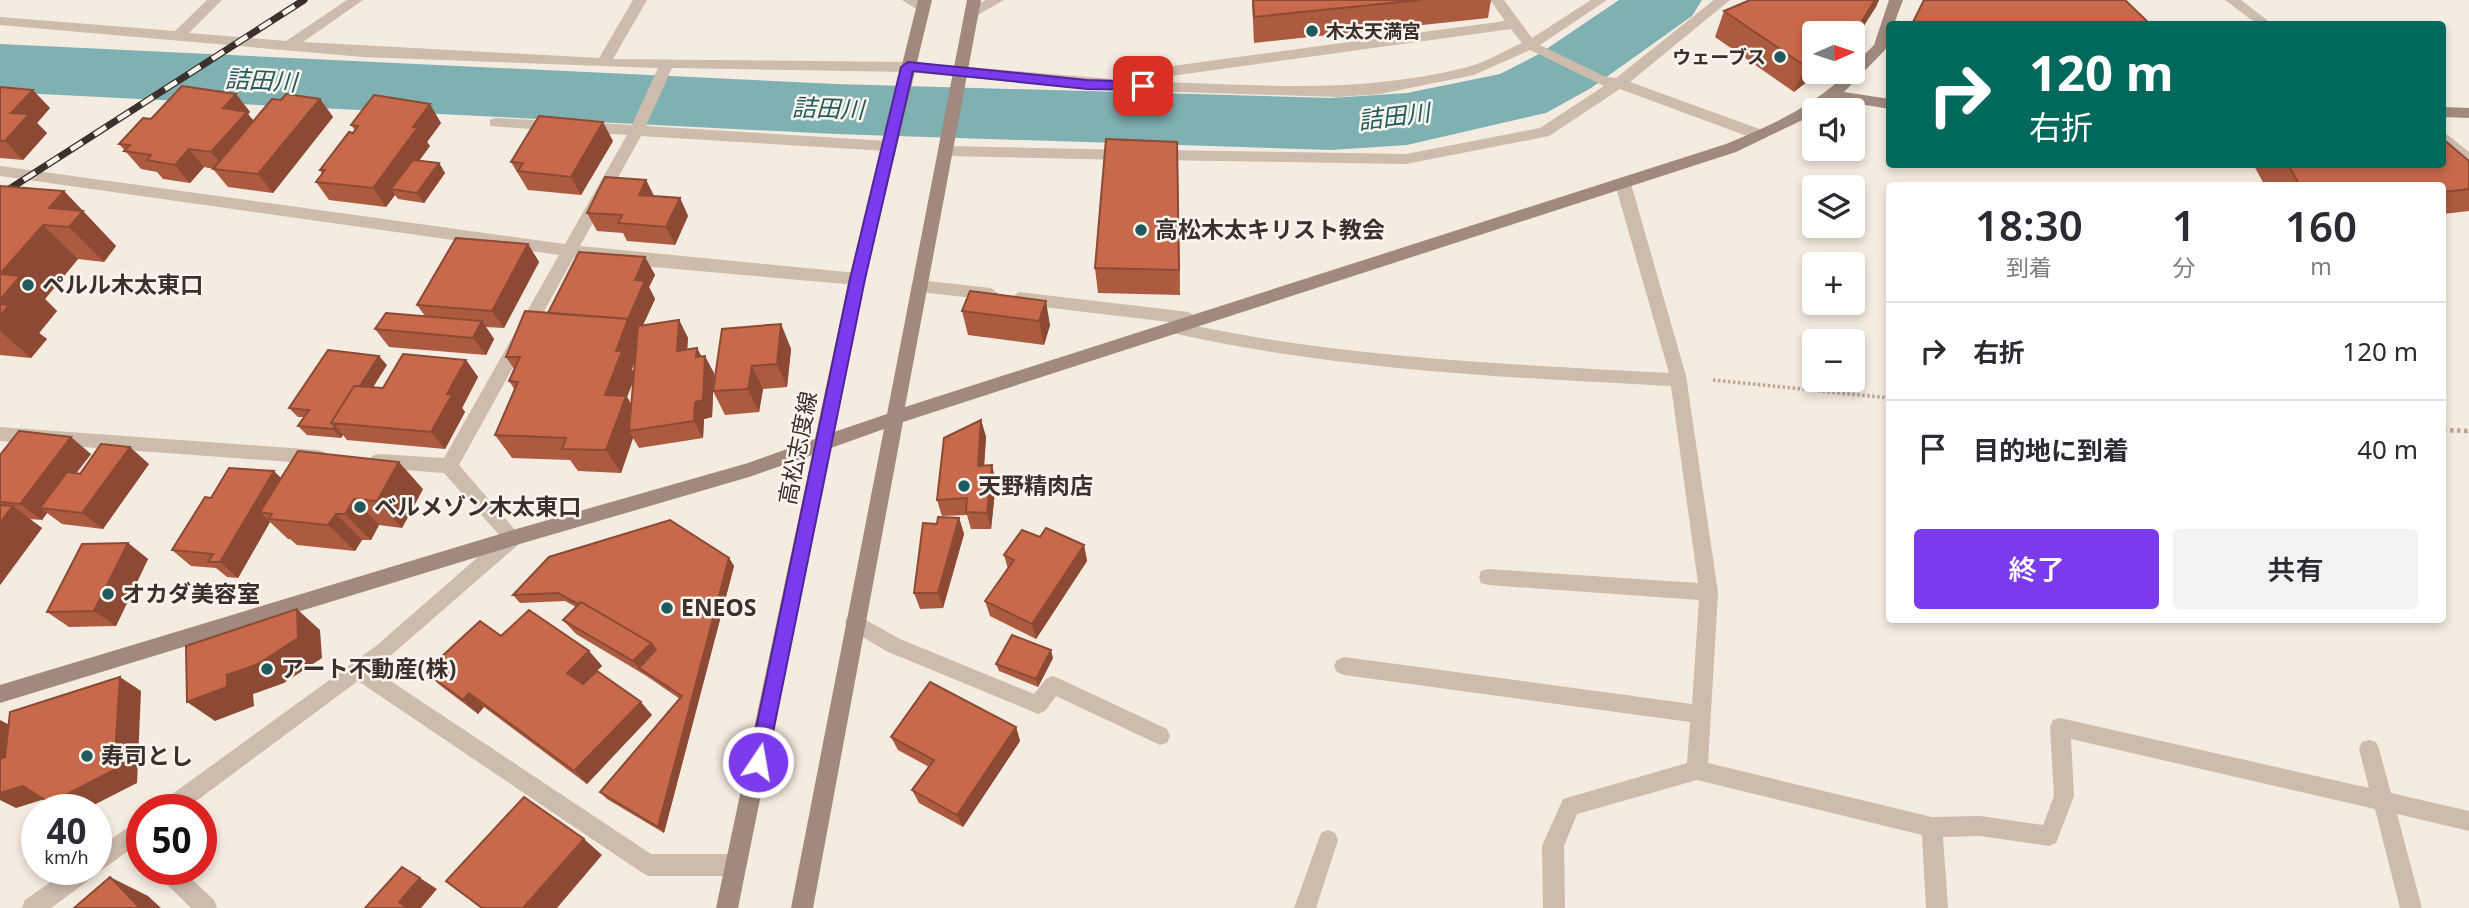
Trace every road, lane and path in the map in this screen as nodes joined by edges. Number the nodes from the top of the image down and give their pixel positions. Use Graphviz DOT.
graph roads {
  1 [pos="215,0"];
  2 [pos="356,0"];
  3 [pos="640,0"];
  4 [pos="909,0"];
  5 [pos="998,0"];
  6 [pos="1497,0"];
  7 [pos="1600,0"];
  8 [pos="1723,0"];
  9 [pos="1896,0"];
  10 [pos="2232,0"];
  11 [pos="924,5"];
  12 [pos="973,6"];
  13 [pos="0,21"];
  14 [pos="1889,21"];
  15 [pos="2261,21"];
  16 [pos="1515,24"];
  17 [pos="1886,29"];
  18 [pos="178,36"];
  19 [pos="289,45"];
  20 [pos="1537,47"];
  21 [pos="603,63"];
  22 [pos="667,64"];
  23 [pos="906,73"];
  24 [pos="962,77"];
  25 [pos="1619,83"];
  26 [pos="1087,84"];
  27 [pos="1833,95"];
  28 [pos="1886,103"];
  29 [pos="2446,112"];
  30 [pos="2469,113"];
  31 [pos="495,123"];
  32 [pos="637,130"];
  33 [pos="1760,135"];
  34 [pos="2446,139"];
  35 [pos="889,141"];
  36 [pos="948,144"];
  37 [pos="2469,161"];
  38 [pos="0,171"];
  39 [pos="1623,184"];
  40 [pos="570,250"];
  41 [pos="857,279"];
  42 [pos="919,286"];
  43 [pos="1196,319"];
  44 [pos="1172,327"];
  45 [pos="1678,378"];
  46 [pos="1886,398"];
  47 [pos="893,419"];
  48 [pos="2446,430"];
  49 [pos="2469,431"];
  50 [pos="0,434"];
  51 [pos="824,443"];
  52 [pos="449,466"];
  53 [pos="513,538"];
  54 [pos="1488,577"];
  55 [pos="1709,592"];
  56 [pos="855,622"];
  57 [pos="1344,666"];
  58 [pos="358,670"];
  59 [pos="0,694"];
  60 [pos="1701,714"];
  61 [pos="1160,736"];
  62 [pos="2368,748"];
  63 [pos="1697,770"];
  64 [pos="189,794"];
  65 [pos="2384,803"];
  66 [pos="2469,821"];
  67 [pos="1932,827"];
  68 [pos="1328,840"];
  69 [pos="736,864"];
  70 [pos="64,885"];
  71 [pos="182,885"];
  72 [pos="33,908"];
  73 [pos="206,908"];
  74 [pos="727,908"];
  75 [pos="802,908"];
  76 [pos="1305,908"];
  77 [pos="1555,908"];
  78 [pos="1937,908"];
  79 [pos="2411,908"];
  1 -- 18 [label="street"];
  2 -- 19 [label="street"];
  3 -- 21 [label="street"];
  4 -- 11 [label="street"];
  5 -- 12 [label="street"];
  6 -- 16 [label="street"];
  7 -- 20 [label="street"];
  8 -- 25 [label="street"];
  9 -- 14 [label="street"];
  10 -- 15 [label="street"];
  11 -- 23 [label="street, 高松志度線"];
  12 -- 24 [label="street"];
  13 -- 18 [label="street"];
  16 -- 20 [label="street"];
  16 -- 26 [label="street"];
  17 -- 27 [label="street"];
  18 -- 19 [label="street"];
  19 -- 21 [label="street"];
  20 -- 25 [label="street"];
  20 -- 26 [label="street"];
  21 -- 22 [label="street"];
  22 -- 23 [label="street"];
  22 -- 32 [label="street"];
  23 -- 24 [label="street"];
  23 -- 35 [label="street, 高松志度線"];
  24 -- 26 [label="street"];
  24 -- 36 [label="street"];
  25 -- 33 [label="street"];
  25 -- 36 [label="street"];
  27 -- 28 [label="street"];
  27 -- 33 [label="street"];
  29 -- 30 [label="street"];
  31 -- 32 [label="street"];
  32 -- 35 [label="street"];
  32 -- 40 [label="street"];
  33 -- 39 [label="street"];
  34 -- 37 [label="street"];
  35 -- 41 [label="street, 高松志度線"];
  36 -- 42 [label="street"];
  38 -- 40 [label="street"];
  39 -- 43 [label="street"];
  39 -- 45 [label="street"];
  40 -- 41 [label="street"];
  40 -- 52 [label="street"];
  41 -- 51 [label="street, 高松志度線"];
  42 -- 43 [label="street"];
  42 -- 47 [label="street"];
  43 -- 44 [label="street"];
  44 -- 45 [label="street"];
  44 -- 47 [label="street"];
  45 -- 46 [label="path"];
  45 -- 55 [label="street"];
  47 -- 51 [label="street"];
  47 -- 56 [label="street"];
  48 -- 49 [label="path"];
  50 -- 52 [label="street"];
  51 -- 53 [label="street"];
  51 -- 69 [label="street, 高松志度線"];
  52 -- 53 [label="street"];
  53 -- 58 [label="street"];
  53 -- 59 [label="street"];
  54 -- 55 [label="street"];
  55 -- 60 [label="street"];
  56 -- 61 [label="street"];
  56 -- 75 [label="street"];
  57 -- 60 [label="street"];
  58 -- 64 [label="street"];
  58 -- 69 [label="street"];
  60 -- 63 [label="street"];
  62 -- 65 [label="street"];
  63 -- 67 [label="street"];
  63 -- 77 [label="street"];
  65 -- 66 [label="street"];
  65 -- 67 [label="street"];
  65 -- 79 [label="street"];
  67 -- 78 [label="street"];
  68 -- 76 [label="street"];
  69 -- 74 [label="street, 高松志度線"];
  70 -- 72 [label="street"];
  71 -- 73 [label="street"];
}
